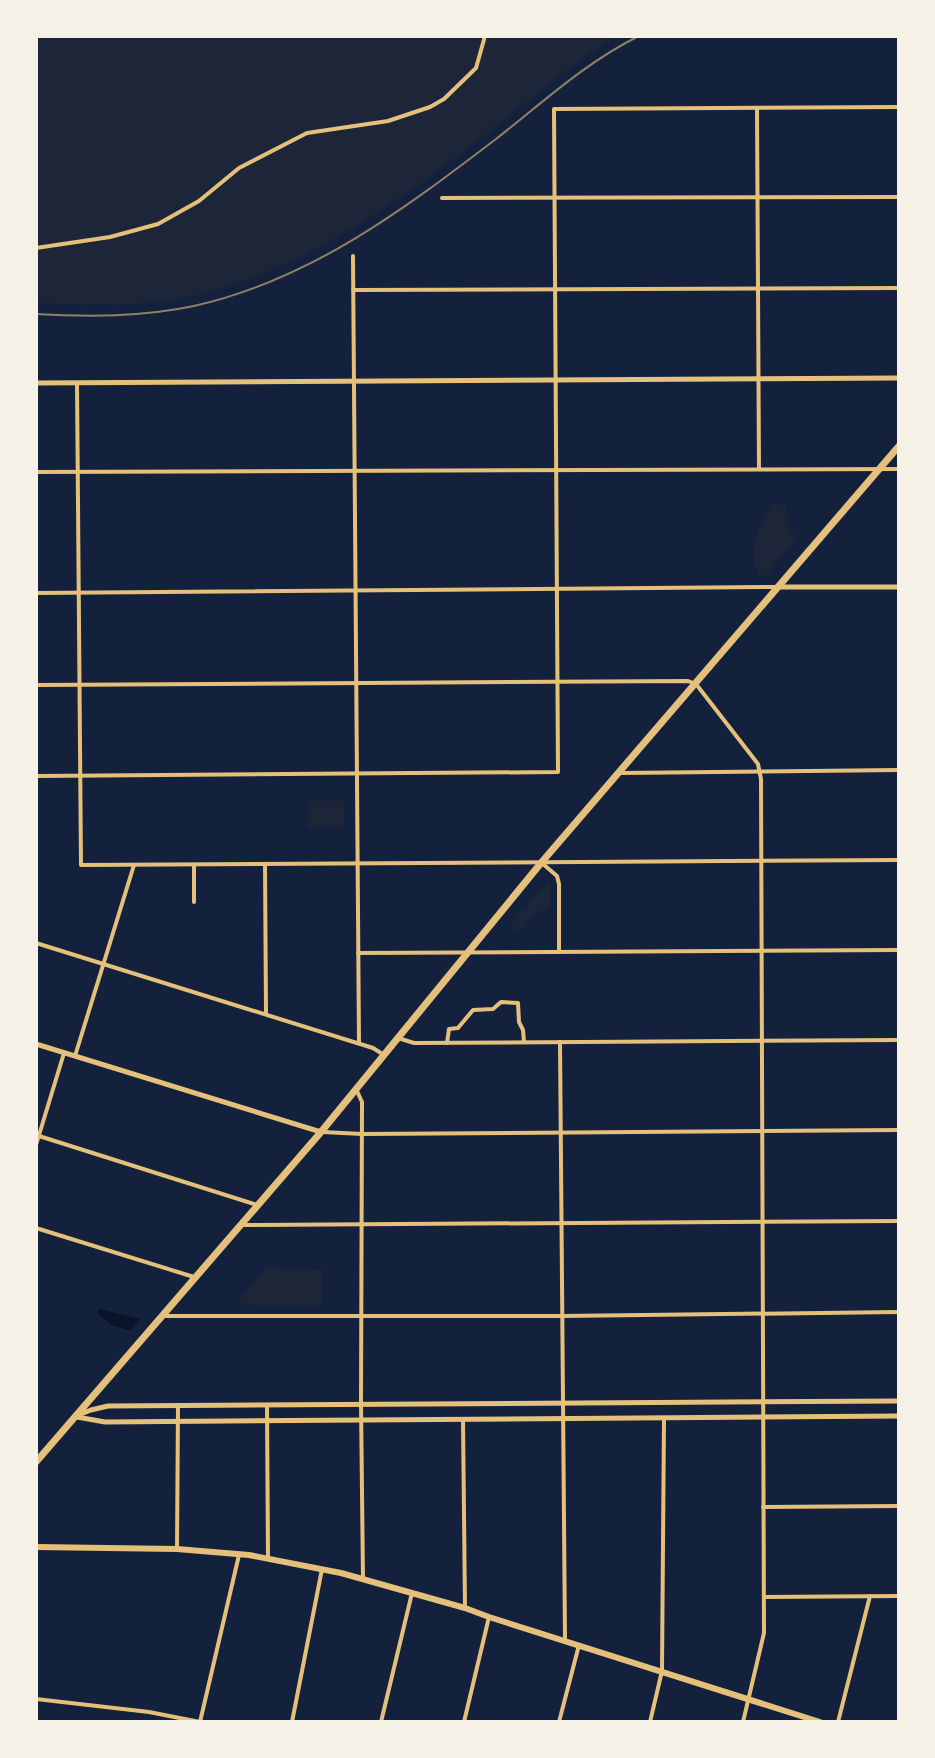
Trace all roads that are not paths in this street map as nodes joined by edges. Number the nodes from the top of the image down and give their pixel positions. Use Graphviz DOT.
graph roads {
  1 [pos="485,36"];
  2 [pos="899,107"];
  3 [pos="757,108"];
  4 [pos="757,197"];
  5 [pos="899,197"];
  6 [pos="442,198"];
  7 [pos="554,198"];
  8 [pos="36,248"];
  9 [pos="353,256"];
  10 [pos="758,288"];
  11 [pos="899,288"];
  12 [pos="555,289"];
  13 [pos="353,290"];
  14 [pos="899,378"];
  15 [pos="758,380"];
  16 [pos="354,381"];
  17 [pos="555,381"];
  18 [pos="36,383"];
  19 [pos="77,383"];
  20 [pos="899,446"];
  21 [pos="759,469"];
  22 [pos="879,469"];
  23 [pos="899,469"];
  24 [pos="556,470"];
  25 [pos="354,471"];
  26 [pos="36,472"];
  27 [pos="78,472"];
  28 [pos="778,587"];
  29 [pos="899,587"];
  30 [pos="557,589"];
  31 [pos="356,590"];
  32 [pos="36,593"];
  33 [pos="79,593"];
  34 [pos="557,681"];
  35 [pos="356,683"];
  36 [pos="696,684"];
  37 [pos="36,685"];
  38 [pos="79,685"];
  39 [pos="899,770"];
  40 [pos="761,771"];
  41 [pos="619,773"];
  42 [pos="357,774"];
  43 [pos="80,775"];
  44 [pos="36,776"];
  45 [pos="899,860"];
  46 [pos="761,861"];
  47 [pos="541,863"];
  48 [pos="265,864"];
  49 [pos="358,864"];
  50 [pos="134,865"];
  51 [pos="194,865"];
  52 [pos="194,902"];
  53 [pos="36,943"];
  54 [pos="899,950"];
  55 [pos="762,951"];
  56 [pos="559,952"];
  57 [pos="358,953"];
  58 [pos="466,953"];
  59 [pos="104,964"];
  60 [pos="266,1014"];
  61 [pos="398,1038"];
  62 [pos="899,1040"];
  63 [pos="762,1041"];
  64 [pos="524,1042"];
  65 [pos="560,1042"];
  66 [pos="359,1043"];
  67 [pos="447,1043"];
  68 [pos="36,1044"];
  69 [pos="64,1053"];
  70 [pos="384,1055"];
  71 [pos="75,1056"];
  72 [pos="356,1089"];
  73 [pos="899,1130"];
  74 [pos="762,1131"];
  75 [pos="321,1132"];
  76 [pos="561,1133"];
  77 [pos="362,1134"];
  78 [pos="39,1136"];
  79 [pos="36,1145"];
  80 [pos="257,1205"];
  81 [pos="899,1221"];
  82 [pos="762,1222"];
  83 [pos="562,1223"];
  84 [pos="361,1224"];
  85 [pos="240,1225"];
  86 [pos="36,1228"];
  87 [pos="194,1277"];
  88 [pos="899,1312"];
  89 [pos="763,1314"];
  90 [pos="361,1315"];
  91 [pos="160,1316"];
  92 [pos="562,1316"];
  93 [pos="899,1401"];
  94 [pos="763,1402"];
  95 [pos="563,1403"];
  96 [pos="361,1404"];
  97 [pos="267,1405"];
  98 [pos="178,1406"];
  99 [pos="75,1416"];
  100 [pos="899,1416"];
  101 [pos="763,1417"];
  102 [pos="664,1418"];
  103 [pos="463,1419"];
  104 [pos="563,1419"];
  105 [pos="361,1420"];
  106 [pos="178,1421"];
  107 [pos="267,1421"];
  108 [pos="36,1462"];
  109 [pos="899,1506"];
  110 [pos="763,1507"];
  111 [pos="36,1547"];
  112 [pos="177,1549"];
  113 [pos="240,1554"];
  114 [pos="268,1559"];
  115 [pos="322,1569"];
  116 [pos="363,1579"];
  117 [pos="412,1593"];
  118 [pos="870,1596"];
  119 [pos="899,1596"];
  120 [pos="764,1597"];
  121 [pos="465,1608"];
  122 [pos="489,1617"];
  123 [pos="565,1640"];
  124 [pos="579,1645"];
  125 [pos="662,1671"];
  126 [pos="748,1698"];
  127 [pos="36,1699"];
  128 [pos="200,1722"];
  129 [pos="292,1722"];
  130 [pos="381,1722"];
  131 [pos="464,1722"];
  132 [pos="559,1722"];
  133 [pos="650,1722"];
  134 [pos="743,1722"];
  135 [pos="819,1722"];
  136 [pos="838,1722"];
  1 -- 8 [label="street"];
  2 -- 3 [label="street"];
  3 -- 4 [label="street"];
  3 -- 7 [label="street"];
  4 -- 5 [label="street"];
  4 -- 7 [label="street"];
  4 -- 10 [label="street"];
  6 -- 7 [label="street"];
  7 -- 12 [label="street"];
  9 -- 13 [label="street"];
  10 -- 11 [label="street"];
  10 -- 12 [label="street"];
  10 -- 15 [label="street"];
  12 -- 13 [label="street"];
  12 -- 17 [label="street"];
  13 -- 16 [label="street"];
  14 -- 15 [label="street"];
  15 -- 17 [label="street"];
  15 -- 21 [label="street"];
  16 -- 17 [label="street"];
  16 -- 19 [label="street"];
  16 -- 25 [label="street"];
  17 -- 24 [label="street"];
  18 -- 19 [label="street"];
  19 -- 27 [label="street"];
  20 -- 22 [label="main road"];
  21 -- 22 [label="street"];
  21 -- 24 [label="street"];
  22 -- 23 [label="street"];
  22 -- 28 [label="main road"];
  24 -- 25 [label="street"];
  24 -- 30 [label="street"];
  25 -- 27 [label="street"];
  25 -- 31 [label="street"];
  26 -- 27 [label="street"];
  27 -- 33 [label="street"];
  28 -- 29 [label="street"];
  28 -- 30 [label="street"];
  28 -- 36 [label="main road"];
  30 -- 31 [label="street"];
  30 -- 34 [label="street"];
  31 -- 33 [label="street"];
  31 -- 35 [label="street"];
  32 -- 33 [label="street"];
  33 -- 38 [label="street"];
  34 -- 35 [label="street"];
  34 -- 36 [label="street"];
  34 -- 42 [label="street"];
  35 -- 38 [label="street"];
  35 -- 42 [label="street"];
  36 -- 40 [label="street"];
  36 -- 41 [label="main road"];
  37 -- 38 [label="street"];
  38 -- 43 [label="street"];
  39 -- 40 [label="street"];
  40 -- 41 [label="street"];
  40 -- 46 [label="street"];
  41 -- 47 [label="main road"];
  42 -- 43 [label="street"];
  42 -- 49 [label="street"];
  43 -- 44 [label="street"];
  43 -- 50 [label="street"];
  45 -- 46 [label="street"];
  46 -- 47 [label="street"];
  46 -- 55 [label="street"];
  47 -- 49 [label="street"];
  47 -- 56 [label="street"];
  47 -- 58 [label="main road"];
  48 -- 49 [label="street"];
  48 -- 51 [label="street"];
  48 -- 60 [label="street"];
  49 -- 57 [label="street"];
  50 -- 51 [label="street"];
  50 -- 59 [label="street"];
  51 -- 52 [label="street"];
  53 -- 59 [label="street"];
  54 -- 55 [label="street"];
  55 -- 56 [label="street"];
  55 -- 63 [label="street"];
  56 -- 58 [label="street"];
  57 -- 58 [label="street"];
  57 -- 66 [label="street"];
  58 -- 61 [label="main road"];
  59 -- 60 [label="street"];
  59 -- 71 [label="street"];
  60 -- 66 [label="street"];
  61 -- 67 [label="street"];
  61 -- 70 [label="main road"];
  62 -- 63 [label="street"];
  63 -- 65 [label="street"];
  63 -- 74 [label="street"];
  64 -- 65 [label="street"];
  64 -- 67 [label="street"];
  64 -- 67 [label="street"];
  65 -- 76 [label="street"];
  66 -- 70 [label="street"];
  68 -- 69 [label="street"];
  69 -- 71 [label="street"];
  69 -- 78 [label="street"];
  70 -- 72 [label="main road"];
  71 -- 75 [label="street"];
  72 -- 75 [label="main road"];
  72 -- 77 [label="street"];
  73 -- 74 [label="street"];
  74 -- 76 [label="street"];
  74 -- 82 [label="street"];
  75 -- 77 [label="street"];
  75 -- 80 [label="main road"];
  76 -- 77 [label="street"];
  76 -- 83 [label="street"];
  77 -- 84 [label="street"];
  78 -- 79 [label="street"];
  78 -- 80 [label="street"];
  80 -- 85 [label="main road"];
  81 -- 82 [label="street"];
  82 -- 83 [label="street"];
  82 -- 89 [label="street"];
  83 -- 84 [label="street"];
  83 -- 92 [label="street"];
  84 -- 85 [label="street"];
  84 -- 90 [label="street"];
  85 -- 87 [label="main road"];
  86 -- 87 [label="street"];
  87 -- 91 [label="main road"];
  88 -- 89 [label="street"];
  89 -- 92 [label="street"];
  89 -- 94 [label="street"];
  90 -- 91 [label="street"];
  90 -- 92 [label="street"];
  90 -- 96 [label="street"];
  91 -- 99 [label="main road"];
  92 -- 95 [label="street"];
  93 -- 94 [label="street"];
  94 -- 95 [label="street"];
  94 -- 101 [label="street"];
  95 -- 96 [label="street"];
  95 -- 104 [label="street"];
  96 -- 97 [label="street"];
  96 -- 105 [label="street"];
  97 -- 98 [label="street"];
  97 -- 107 [label="street"];
  98 -- 99 [label="street"];
  98 -- 106 [label="street"];
  99 -- 106 [label="street"];
  99 -- 108 [label="main road"];
  100 -- 101 [label="street"];
  101 -- 102 [label="street"];
  101 -- 110 [label="street"];
  102 -- 104 [label="street"];
  102 -- 125 [label="street"];
  103 -- 104 [label="street"];
  103 -- 105 [label="street"];
  103 -- 121 [label="street"];
  104 -- 123 [label="street"];
  105 -- 107 [label="street"];
  105 -- 116 [label="street"];
  106 -- 107 [label="street"];
  106 -- 112 [label="street"];
  107 -- 114 [label="street"];
  109 -- 110 [label="street"];
  110 -- 120 [label="street"];
  111 -- 112 [label="main road"];
  112 -- 113 [label="main road"];
  113 -- 114 [label="main road"];
  113 -- 128 [label="street"];
  114 -- 115 [label="main road"];
  115 -- 116 [label="main road"];
  115 -- 129 [label="street"];
  116 -- 117 [label="main road"];
  117 -- 121 [label="main road"];
  117 -- 130 [label="street"];
  118 -- 119 [label="street"];
  118 -- 120 [label="street"];
  118 -- 136 [label="street"];
  120 -- 126 [label="street"];
  121 -- 122 [label="main road"];
  122 -- 123 [label="main road"];
  122 -- 131 [label="street"];
  123 -- 124 [label="main road"];
  124 -- 125 [label="main road"];
  124 -- 132 [label="street"];
  125 -- 126 [label="main road"];
  125 -- 133 [label="street"];
  126 -- 134 [label="street"];
  126 -- 135 [label="main road"];
  127 -- 128 [label="street"];
}
